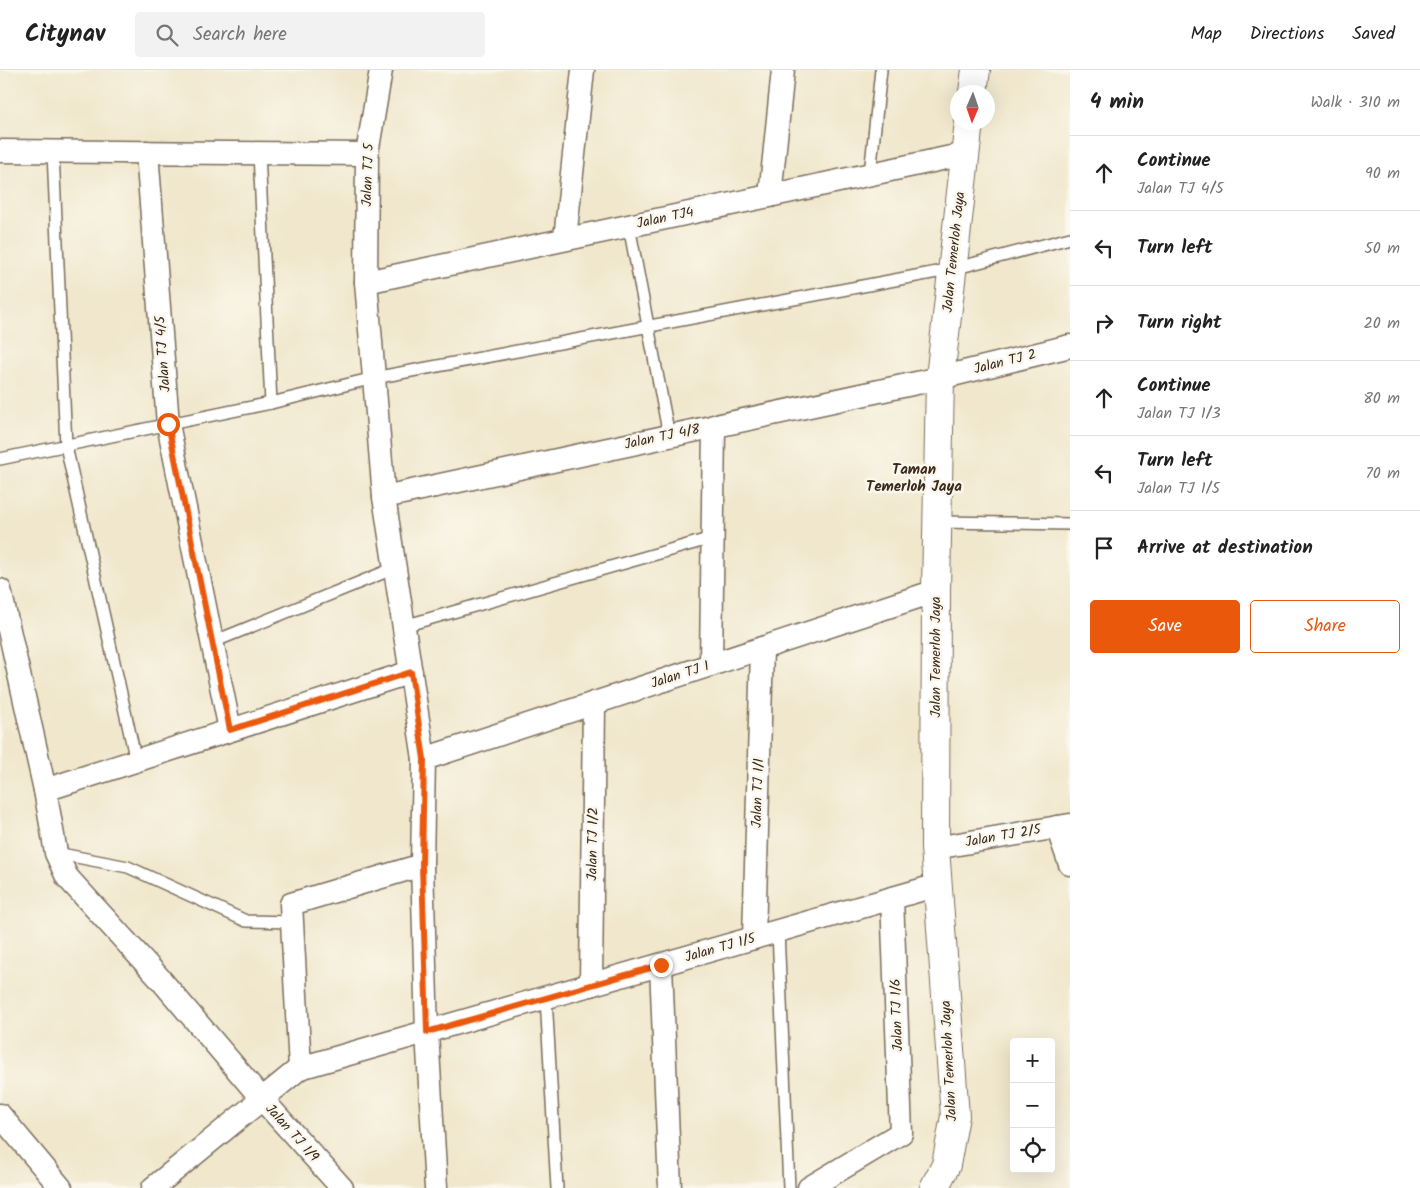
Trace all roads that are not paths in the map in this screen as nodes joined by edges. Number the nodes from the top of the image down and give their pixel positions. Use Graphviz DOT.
graph roads {
  1 [pos="381,70"];
  2 [pos="583,70"];
  3 [pos="783,70"];
  4 [pos="881,70"];
  5 [pos="976,70"];
  6 [pos="974,85"];
  7 [pos="968,130"];
  8 [pos="0,151"];
  9 [pos="53,152"];
  10 [pos="147,152"];
  11 [pos="259,153"];
  12 [pos="367,154"];
  13 [pos="964,154"];
  14 [pos="870,174"];
  15 [pos="770,196"];
  16 [pos="630,226"];
  17 [pos="1070,238"];
  18 [pos="565,240"];
  19 [pos="953,269"];
  20 [pos="366,282"];
  21 [pos="649,326"];
  22 [pos="1070,346"];
  23 [pos="374,378"];
  24 [pos="940,378"];
  25 [pos="271,402"];
  26 [pos="168,424"];
  27 [pos="714,426"];
  28 [pos="669,436"];
  29 [pos="66,446"];
  30 [pos="0,459"];
  31 [pos="384,496"];
  32 [pos="938,522"];
  33 [pos="1070,524"];
  34 [pos="712,538"];
  35 [pos="395,568"];
  36 [pos="0,590"];
  37 [pos="936,591"];
  38 [pos="404,626"];
  39 [pos="213,642"];
  40 [pos="762,648"];
  41 [pos="711,665"];
  42 [pos="411,672"];
  43 [pos="594,703"];
  44 [pos="230,730"];
  45 [pos="424,759"];
  46 [pos="136,761"];
  47 [pos="45,790"];
  48 [pos="1064,826"];
  49 [pos="935,848"];
  50 [pos="56,853"];
  51 [pos="1070,864"];
  52 [pos="422,865"];
  53 [pos="938,885"];
  54 [pos="892,898"];
  55 [pos="292,922"];
  56 [pos="778,931"];
  57 [pos="754,938"];
  58 [pos="661,965"];
  59 [pos="591,985"];
  60 [pos="546,998"];
  61 [pos="427,1032"];
  62 [pos="300,1068"];
  63 [pos="262,1100"];
  64 [pos="0,1115"];
  65 [pos="164,1184"];
  66 [pos="61,1188"];
  67 [pos="342,1188"];
  68 [pos="436,1188"];
  69 [pos="557,1188"];
  70 [pos="670,1188"];
  71 [pos="789,1188"];
  72 [pos="808,1188"];
  73 [pos="934,1188"];
  1 -- 12 [label="street, Jalan TJ 5"];
  2 -- 18 [label="street"];
  3 -- 15 [label="street"];
  4 -- 14 [label="lane"];
  5 -- 6 [label="street"];
  7 -- 13 [label="street, Jalan Temerloh Jaya"];
  8 -- 9 [label="street"];
  9 -- 10 [label="street"];
  9 -- 29 [label="lane"];
  10 -- 11 [label="street"];
  10 -- 26 [label="street, Jalan TJ 4/5"];
  11 -- 12 [label="street"];
  11 -- 25 [label="lane"];
  12 -- 20 [label="street, Jalan TJ 5"];
  13 -- 14 [label="street, Jalan TJ4"];
  13 -- 19 [label="street, Jalan Temerloh Jaya"];
  14 -- 15 [label="street, Jalan TJ4"];
  15 -- 16 [label="street, Jalan TJ4"];
  16 -- 18 [label="street, Jalan TJ4"];
  16 -- 21 [label="lane"];
  17 -- 19 [label="lane"];
  18 -- 20 [label="street, Jalan TJ4"];
  19 -- 21 [label="lane"];
  19 -- 24 [label="street, Jalan Temerloh Jaya"];
  20 -- 23 [label="street, Jalan TJ 5"];
  21 -- 23 [label="lane"];
  21 -- 28 [label="lane"];
  22 -- 24 [label="street, Jalan TJ 2"];
  23 -- 25 [label="lane"];
  23 -- 31 [label="street, Jalan TJ 5"];
  24 -- 27 [label="street, Jalan TJ 4/8"];
  24 -- 32 [label="street, Jalan Temerloh Jaya"];
  25 -- 26 [label="lane"];
  26 -- 29 [label="lane"];
  26 -- 39 [label="street, Jalan TJ 4/5"];
  27 -- 28 [label="street, Jalan TJ 4/8"];
  27 -- 34 [label="street"];
  28 -- 31 [label="street, Jalan TJ 4/8"];
  29 -- 30 [label="lane"];
  29 -- 46 [label="lane"];
  31 -- 35 [label="street, Jalan TJ 5"];
  32 -- 33 [label="lane"];
  32 -- 37 [label="street, Jalan Temerloh Jaya"];
  34 -- 38 [label="lane"];
  34 -- 41 [label="street"];
  35 -- 38 [label="street, Jalan TJ 5"];
  35 -- 39 [label="lane"];
  36 -- 47 [label="street, Jalan TJ 1/9"];
  37 -- 40 [label="street, Jalan TJ 1"];
  37 -- 49 [label="street, Jalan Temerloh Jaya"];
  38 -- 42 [label="street, Jalan TJ 5"];
  39 -- 44 [label="street, Jalan TJ 4/5"];
  40 -- 41 [label="street, Jalan TJ 1"];
  40 -- 57 [label="street, Jalan TJ 1/1"];
  41 -- 43 [label="street, Jalan TJ 1"];
  42 -- 44 [label="street"];
  42 -- 45 [label="street, Jalan TJ 5"];
  43 -- 45 [label="street, Jalan TJ 1"];
  43 -- 59 [label="street, Jalan TJ 1/2"];
  44 -- 46 [label="street"];
  45 -- 52 [label="street, Jalan TJ 5"];
  46 -- 47 [label="street"];
  47 -- 50 [label="street, Jalan TJ 1/9"];
  48 -- 49 [label="street, Jalan TJ 2/5"];
  48 -- 51 [label="street"];
  49 -- 53 [label="street, Jalan Temerloh Jaya"];
  50 -- 55 [label="lane"];
  50 -- 63 [label="street, Jalan TJ 1/9"];
  52 -- 55 [label="street"];
  52 -- 61 [label="street, Jalan TJ 5"];
  53 -- 54 [label="street, Jalan TJ 1/5"];
  53 -- 73 [label="street, Jalan Temerloh Jaya"];
  54 -- 56 [label="street, Jalan TJ 1/5"];
  54 -- 72 [label="street, Jalan TJ 1/6"];
  55 -- 62 [label="street"];
  56 -- 57 [label="street, Jalan TJ 1/5"];
  56 -- 71 [label="lane"];
  57 -- 58 [label="street, Jalan TJ 1/5"];
  58 -- 59 [label="street, Jalan TJ 1/5"];
  58 -- 70 [label="street"];
  59 -- 60 [label="street, Jalan TJ 1/5"];
  60 -- 61 [label="street, Jalan TJ 1/5"];
  60 -- 69 [label="lane"];
  61 -- 62 [label="street, Jalan TJ 1/5"];
  61 -- 68 [label="street, Jalan TJ 5"];
  62 -- 63 [label="street"];
  63 -- 65 [label="street"];
  63 -- 67 [label="street, Jalan TJ 1/9"];
  64 -- 66 [label="street"];
}
